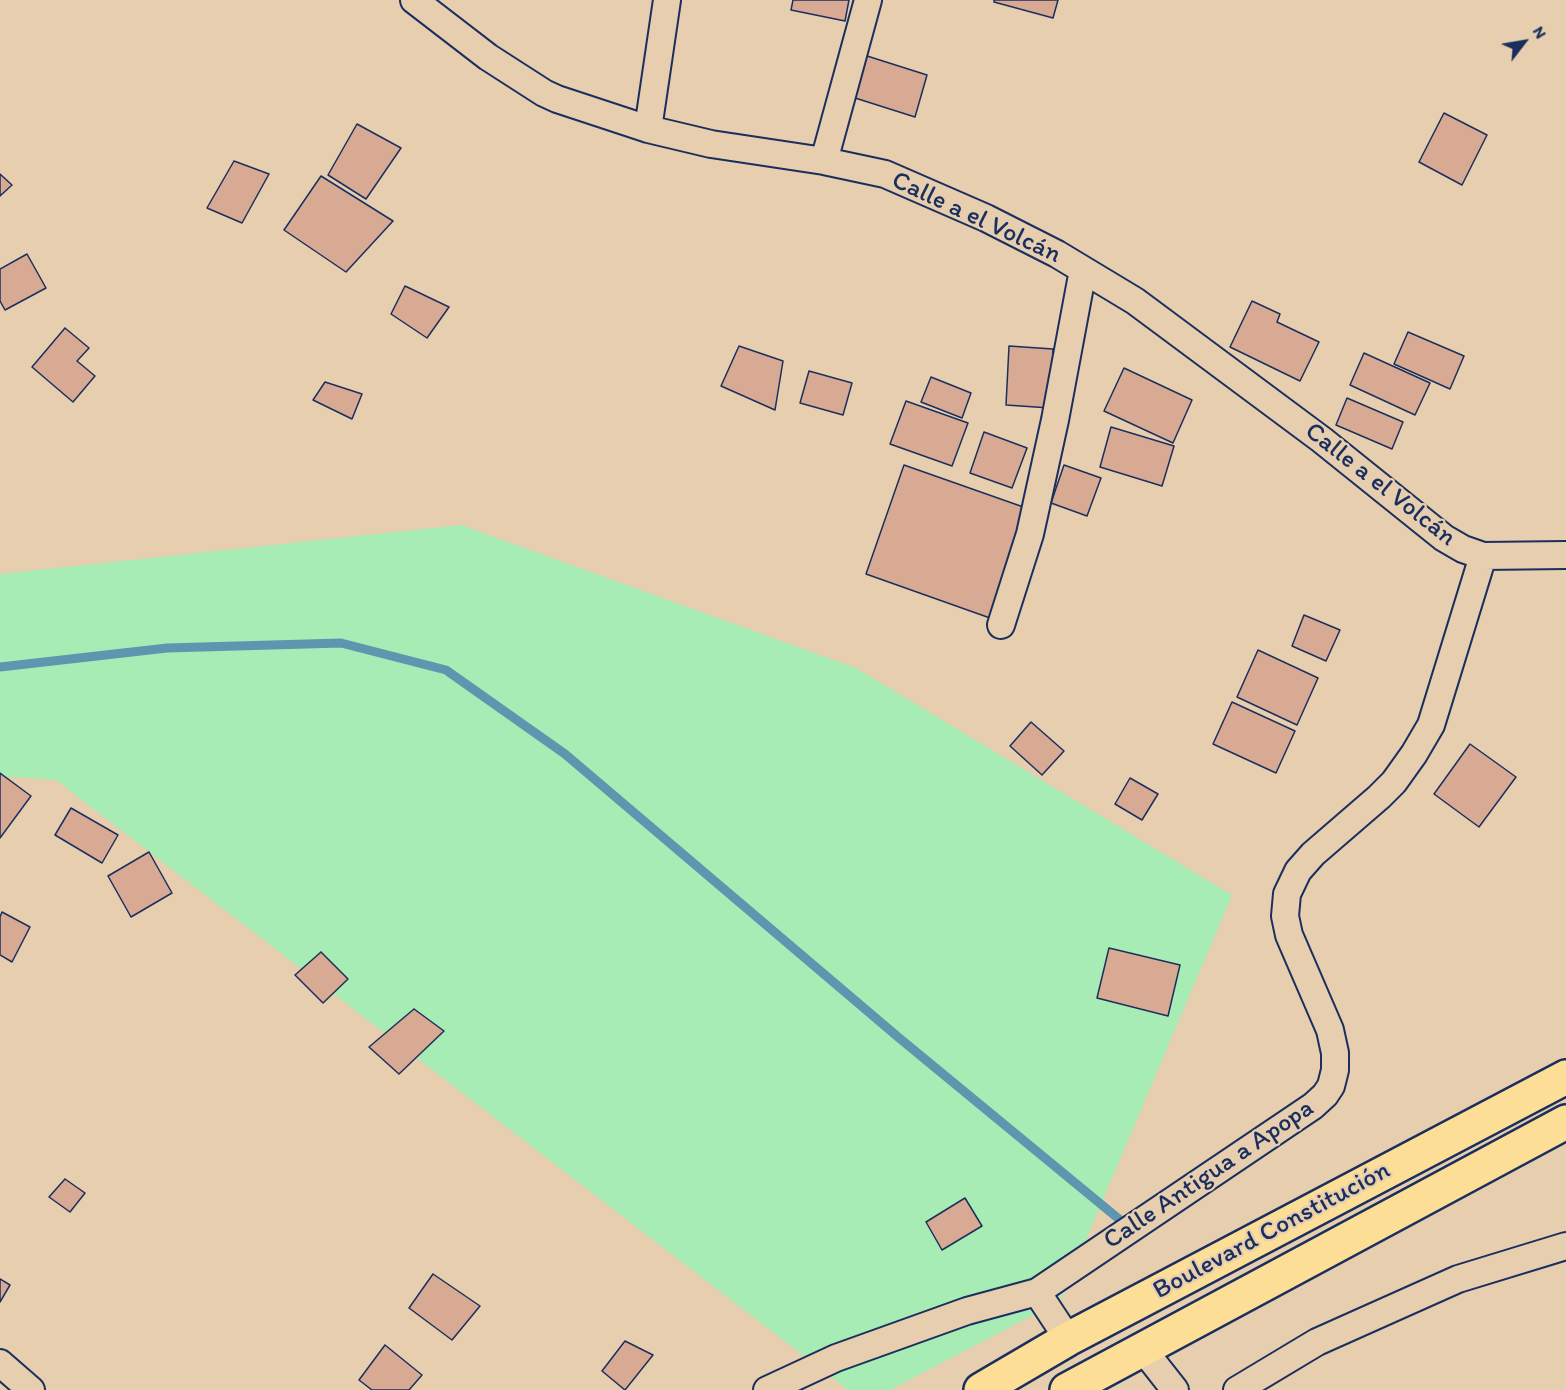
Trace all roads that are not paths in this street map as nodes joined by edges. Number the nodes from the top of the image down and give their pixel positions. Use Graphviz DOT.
graph roads {
  1 [pos="414,0"];
  2 [pos="667,0"];
  3 [pos="868,0"];
  4 [pos="648,129"];
  5 [pos="824,161"];
  6 [pos="1083,270"];
  7 [pos="1566,555"];
  8 [pos="1483,556"];
  9 [pos="1001,625"];
  10 [pos="1566,1077"];
  11 [pos="1566,1122"];
  12 [pos="1566,1246"];
  13 [pos="1037,1292"];
  14 [pos="1068,1338"];
  15 [pos="1142,1348"];
  16 [pos="0,1363"];
  17 [pos="31,1390"];
  18 [pos="767,1390"];
  19 [pos="981,1390"];
  20 [pos="1067,1390"];
  21 [pos="1175,1390"];
  22 [pos="1237,1390"];
  1 -- 4 [label="street, Calle a el Volcán"];
  2 -- 4 [label="street"];
  3 -- 5 [label="street"];
  4 -- 5 [label="street, Calle a el Volcán"];
  5 -- 6 [label="street, Calle a el Volcán"];
  6 -- 8 [label="street, Calle a el Volcán"];
  6 -- 9 [label="street"];
  7 -- 8 [label="street"];
  8 -- 13 [label="street, Calle Antigua a Apopa"];
  10 -- 14 [label="highway, Boulevard Constitución"];
  11 -- 15 [label="highway, Boulevard Constitución"];
  12 -- 22 [label="street"];
  13 -- 14 [label="street"];
  13 -- 18 [label="street, Calle Antigua a Apopa"];
  14 -- 19 [label="highway, Boulevard Constitución"];
  15 -- 20 [label="highway, Boulevard Constitución"];
  15 -- 21 [label="street"];
  16 -- 17 [label="street"];
}
